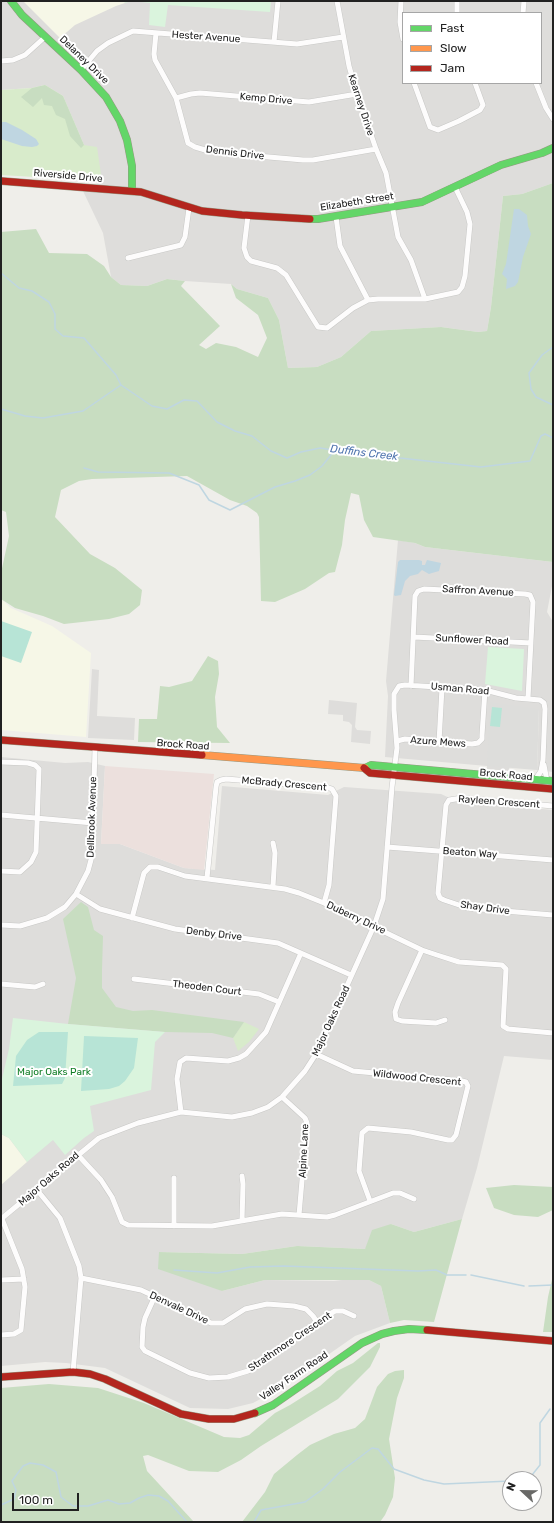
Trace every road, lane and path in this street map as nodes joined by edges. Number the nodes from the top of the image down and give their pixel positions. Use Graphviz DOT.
graph roads {
  1 [pos="11,1"];
  2 [pos="278,1"];
  3 [pos="337,1"];
  4 [pos="401,1"];
  5 [pos="457,1"];
  6 [pos="524,1"];
  7 [pos="457,12"];
  8 [pos="523,12"];
  9 [pos="156,33"];
  10 [pos="402,33"];
  11 [pos="45,37"];
  12 [pos="343,37"];
  13 [pos="274,42"];
  14 [pos="1,61"];
  15 [pos="81,70"];
  16 [pos="414,84"];
  17 [pos="475,84"];
  18 [pos="536,84"];
  19 [pos="356,94"];
  20 [pos="176,98"];
  21 [pos="553,119"];
  22 [pos="553,148"];
  23 [pos="376,149"];
  24 [pos="1,181"];
  25 [pos="455,187"];
  26 [pos="132,191"];
  27 [pos="392,207"];
  28 [pos="189,208"];
  29 [pos="248,215"];
  30 [pos="336,217"];
  31 [pos="128,258"];
  32 [pos="425,299"];
  33 [pos="368,300"];
  34 [pos="414,637"];
  35 [pos="531,643"];
  36 [pos="411,686"];
  37 [pos="442,688"];
  38 [pos="485,690"];
  39 [pos="528,698"];
  40 [pos="1,740"];
  41 [pos="397,742"];
  42 [pos="440,742"];
  43 [pos="95,748"];
  44 [pos="543,760"];
  45 [pos="1,762"];
  46 [pos="395,767"];
  47 [pos="364,768"];
  48 [pos="394,775"];
  49 [pos="535,780"];
  50 [pos="550,781"];
  51 [pos="537,788"];
  52 [pos="553,789"];
  53 [pos="553,806"];
  54 [pos="1,815"];
  55 [pos="38,818"];
  56 [pos="93,823"];
  57 [pos="273,843"];
  58 [pos="387,847"];
  59 [pos="442,851"];
  60 [pos="553,860"];
  61 [pos="1,871"];
  62 [pos="207,878"];
  63 [pos="273,886"];
  64 [pos="76,894"];
  65 [pos="324,904"];
  66 [pos="553,915"];
  67 [pos="132,918"];
  68 [pos="1,925"];
  69 [pos="374,926"];
  70 [pos="422,950"];
  71 [pos="301,953"];
  72 [pos="351,975"];
  73 [pos="134,979"];
  74 [pos="1,984"];
  75 [pos="43,984"];
  76 [pos="279,1002"];
  77 [pos="445,1020"];
  78 [pos="553,1033"];
  79 [pos="316,1054"];
  80 [pos="282,1097"];
  81 [pos="181,1112"];
  82 [pos="77,1154"];
  83 [pos="242,1176"];
  84 [pos="174,1178"];
  85 [pos="37,1190"];
  86 [pos="414,1199"];
  87 [pos="370,1201"];
  88 [pos="299,1215"];
  89 [pos="1,1219"];
  90 [pos="242,1220"];
  91 [pos="174,1226"];
  92 [pos="81,1278"];
  93 [pos="24,1279"];
  94 [pos="1,1280"];
  95 [pos="155,1296"];
  96 [pos="354,1316"];
  97 [pos="317,1322"];
  98 [pos="1,1335"];
  99 [pos="553,1341"];
  100 [pos="73,1372"];
  101 [pos="1,1377"];
  1 -- 11 [label="street, Delaney Drive"];
  2 -- 13 [label="street"];
  3 -- 12 [label="street, Kearney Drive"];
  4 -- 10 [label="street"];
  5 -- 7 [label="street"];
  6 -- 8 [label="street"];
  9 -- 13 [label="street, Hester Avenue"];
  9 -- 15 [label="street, Hester Avenue"];
  9 -- 20 [label="street, Dennis Drive"];
  11 -- 14 [label="street"];
  11 -- 15 [label="street, Delaney Drive"];
  12 -- 13 [label="street, Hester Avenue"];
  12 -- 19 [label="street, Kearney Drive"];
  15 -- 26 [label="street, Delaney Drive"];
  16 -- 17 [label="street"];
  18 -- 21 [label="street"];
  19 -- 20 [label="street, Kemp Drive"];
  19 -- 23 [label="street, Kearney Drive"];
  20 -- 23 [label="street, Dennis Drive"];
  22 -- 25 [label="street, Elizabeth Street"];
  23 -- 27 [label="street, Kearney Drive"];
  24 -- 26 [label="street, Riverside Drive"];
  25 -- 27 [label="street, Elizabeth Street"];
  25 -- 32 [label="street"];
  26 -- 28 [label="street, Elizabeth Street"];
  27 -- 30 [label="street, Elizabeth Street"];
  27 -- 32 [label="street, Kearney Drive"];
  28 -- 29 [label="street, Elizabeth Street"];
  28 -- 31 [label="street"];
  29 -- 30 [label="street, Elizabeth Street"];
  29 -- 33 [label="street"];
  30 -- 33 [label="street"];
  32 -- 33 [label="street"];
  34 -- 35 [label="street, Sunflower Road"];
  34 -- 35 [label="street, Saffron Avenue"];
  34 -- 36 [label="street, Saffron Avenue"];
  35 -- 39 [label="street, Saffron Avenue"];
  36 -- 37 [label="street, Usman Road"];
  36 -- 41 [label="street, Usman Road"];
  37 -- 38 [label="street, Usman Road"];
  37 -- 42 [label="street"];
  38 -- 39 [label="street, Usman Road"];
  38 -- 42 [label="street, Azure Mews"];
  39 -- 44 [label="street, Usman Road"];
  40 -- 43 [label="street, Brock Road"];
  41 -- 42 [label="street, Azure Mews"];
  41 -- 46 [label="street, Major Oaks Road"];
  43 -- 47 [label="street, Brock Road"];
  43 -- 56 [label="street, Dellbrook Avenue"];
  44 -- 49 [label="street, Usman Road"];
  44 -- 50 [label="street, Usman Road"];
  45 -- 55 [label="street"];
  46 -- 47 [label="street, Brock Road"];
  46 -- 48 [label="street, Major Oaks Road"];
  46 -- 49 [label="street, Brock Road"];
  47 -- 48 [label="street, Brock Road"];
  48 -- 51 [label="street, Brock Road"];
  48 -- 58 [label="street, Major Oaks Road"];
  49 -- 50 [label="street, Brock Road"];
  50 -- 51 [label="street"];
  51 -- 52 [label="street, Brock Road"];
  53 -- 59 [label="street, Rayleen Crescent"];
  54 -- 55 [label="street"];
  55 -- 56 [label="street"];
  55 -- 61 [label="street"];
  56 -- 64 [label="street, Dellbrook Avenue"];
  57 -- 63 [label="street"];
  58 -- 59 [label="street, Beaton Way"];
  58 -- 69 [label="street, Major Oaks Road"];
  59 -- 60 [label="street, Beaton Way"];
  59 -- 66 [label="street, Shay Drive"];
  62 -- 63 [label="street, Duberry Drive"];
  62 -- 65 [label="street, McBrady Crescent"];
  62 -- 67 [label="street, Duberry Drive"];
  63 -- 65 [label="street, Duberry Drive"];
  64 -- 67 [label="street, Denby Drive"];
  64 -- 68 [label="street, Dellbrook Avenue"];
  65 -- 69 [label="street, Duberry Drive"];
  67 -- 71 [label="street, Denby Drive"];
  69 -- 70 [label="street, Duberry Drive"];
  69 -- 72 [label="street, Major Oaks Road"];
  70 -- 77 [label="street"];
  70 -- 78 [label="street, Duberry Drive"];
  71 -- 72 [label="street, Denby Drive"];
  71 -- 76 [label="street"];
  72 -- 79 [label="street, Major Oaks Road"];
  73 -- 76 [label="street, Theoden Court"];
  74 -- 75 [label="street"];
  76 -- 81 [label="street"];
  79 -- 80 [label="street, Major Oaks Road"];
  79 -- 87 [label="street, Wildwood Crescent"];
  80 -- 81 [label="street, Major Oaks Road"];
  80 -- 88 [label="street, Alpine Lane"];
  81 -- 82 [label="street, Major Oaks Road"];
  82 -- 85 [label="street, Major Oaks Road"];
  82 -- 91 [label="street"];
  83 -- 90 [label="street"];
  84 -- 91 [label="street"];
  85 -- 89 [label="street, Major Oaks Road"];
  85 -- 92 [label="street"];
  86 -- 87 [label="street"];
  87 -- 88 [label="street"];
  88 -- 90 [label="street"];
  89 -- 93 [label="street"];
  90 -- 91 [label="street"];
  92 -- 95 [label="street, Denvale Drive"];
  92 -- 100 [label="street"];
  93 -- 94 [label="street"];
  93 -- 98 [label="street"];
  95 -- 97 [label="street, Denvale Drive"];
  95 -- 97 [label="street, Strathmore Crescent"];
  96 -- 97 [label="street, Strathmore Crescent"];
  99 -- 100 [label="street, Valley Farm Road"];
  100 -- 101 [label="street, Valley Farm Road"];
}
